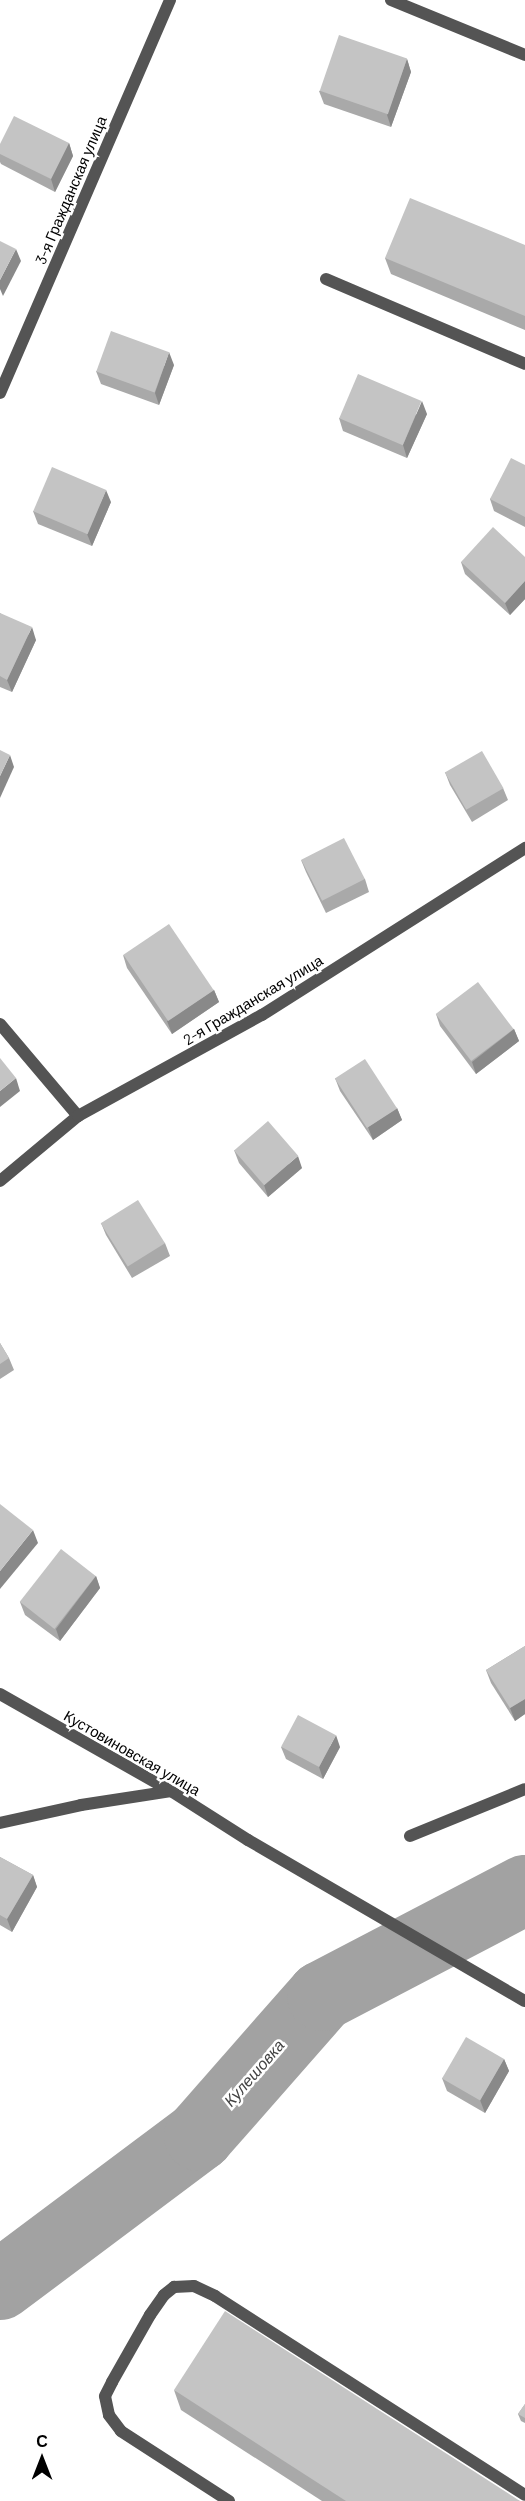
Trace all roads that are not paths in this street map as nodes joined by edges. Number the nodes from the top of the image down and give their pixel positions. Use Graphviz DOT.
graph roads {
  1 [pos="170,0"];
  2 [pos="391,0"];
  3 [pos="525,55"];
  4 [pos="327,279"];
  5 [pos="525,364"];
  6 [pos="0,393"];
  7 [pos="525,848"];
  8 [pos="0,1024"];
  9 [pos="78,1116"];
  10 [pos="0,1181"];
  11 [pos="0,1694"];
  12 [pos="525,1789"];
  13 [pos="171,1791"];
  14 [pos="0,1823"];
  15 [pos="410,1836"];
  16 [pos="525,2001"];
  17 [pos="525,2495"];
  18 [pos="229,2501"];
  1 -- 6 [label="street, 3-я Гражданская улица"];
  2 -- 3 [label="street"];
  4 -- 5 [label="street"];
  7 -- 9 [label="street, 2-я Гражданская улица"];
  8 -- 9 [label="street"];
  9 -- 10 [label="street, 2-я Гражданская улица"];
  11 -- 13 [label="street, Кустовиновская улица"];
  12 -- 15 [label="street"];
  13 -- 14 [label="street"];
  13 -- 16 [label="street, Кустовиновская улица"];
  17 -- 18 [label="street"];
}
